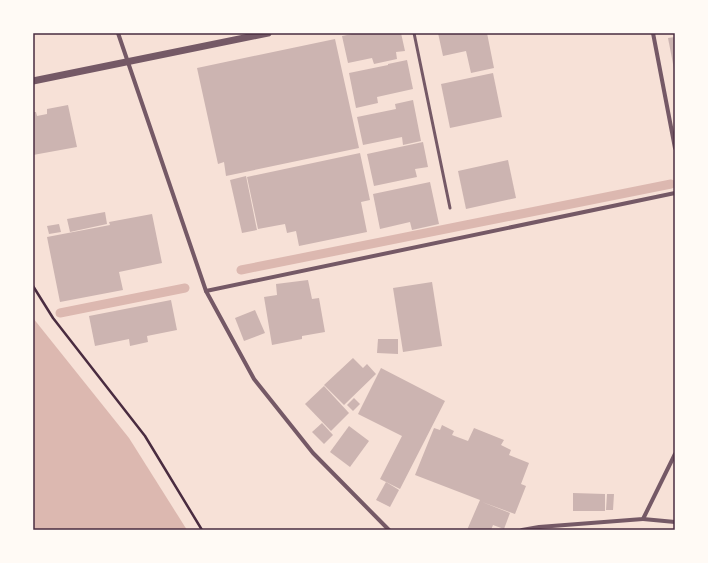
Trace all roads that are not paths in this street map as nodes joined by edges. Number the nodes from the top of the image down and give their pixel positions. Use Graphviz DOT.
graph roads {
  1 [pos="118,33"];
  2 [pos="268,33"];
  3 [pos="414,33"];
  4 [pos="653,33"];
  5 [pos="128,62"];
  6 [pos="33,81"];
  7 [pos="675,148"];
  8 [pos="675,193"];
  9 [pos="450,208"];
  10 [pos="206,291"];
  11 [pos="675,454"];
  12 [pos="643,519"];
  13 [pos="675,522"];
  14 [pos="390,530"];
  15 [pos="522,530"];
  1 -- 5 [label="street"];
  2 -- 5 [label="street"];
  3 -- 9 [label="lane"];
  4 -- 7 [label="street"];
  5 -- 6 [label="street"];
  5 -- 10 [label="street"];
  8 -- 10 [label="street"];
  10 -- 14 [label="street"];
  11 -- 12 [label="street"];
  12 -- 13 [label="street"];
  12 -- 15 [label="street"];
}
